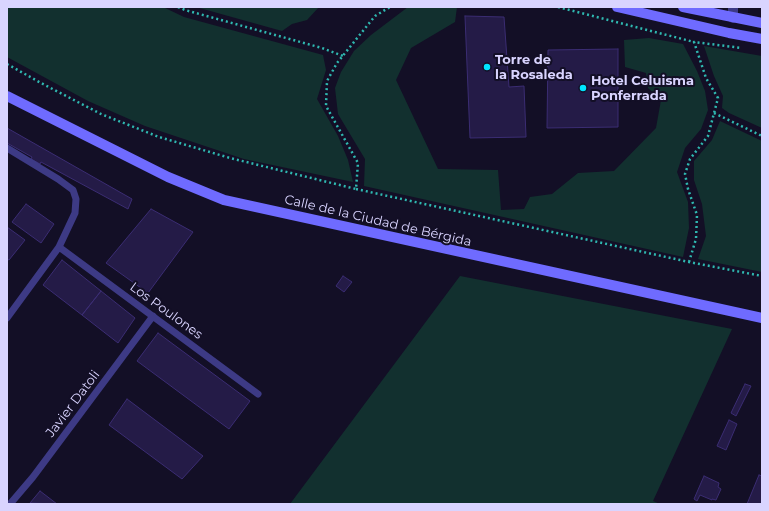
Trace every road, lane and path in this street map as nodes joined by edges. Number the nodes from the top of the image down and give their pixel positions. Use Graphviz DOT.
graph roads {
  1 [pos="178,7"];
  2 [pos="390,7"];
  3 [pos="558,7"];
  4 [pos="617,7"];
  5 [pos="683,7"];
  6 [pos="733,7"];
  7 [pos="733,18"];
  8 [pos="762,23"];
  9 [pos="762,39"];
  10 [pos="694,42"];
  11 [pos="747,49"];
  12 [pos="343,56"];
  13 [pos="7,64"];
  14 [pos="7,96"];
  15 [pos="714,113"];
  16 [pos="762,136"];
  17 [pos="7,148"];
  18 [pos="356,189"];
  19 [pos="60,247"];
  20 [pos="689,262"];
  21 [pos="762,276"];
  22 [pos="153,316"];
  23 [pos="7,318"];
  24 [pos="762,318"];
  25 [pos="258,394"];
  26 [pos="10,504"];
  1 -- 12 [label="path"];
  2 -- 12 [label="path"];
  3 -- 10 [label="path"];
  4 -- 9 [label="street"];
  5 -- 7 [label="street"];
  6 -- 7 [label="street"];
  7 -- 8 [label="street"];
  10 -- 11 [label="path"];
  10 -- 15 [label="path"];
  12 -- 18 [label="path"];
  13 -- 18 [label="path"];
  14 -- 24 [label="street, Calle de la Ciudad de Bérgida"];
  15 -- 16 [label="path"];
  15 -- 20 [label="path"];
  17 -- 19 [label="lane"];
  18 -- 20 [label="path"];
  19 -- 22 [label="lane, Los Poulones"];
  19 -- 23 [label="lane"];
  20 -- 21 [label="path"];
  22 -- 25 [label="lane, Los Poulones"];
  22 -- 26 [label="lane, Javier Datoli"];
}
